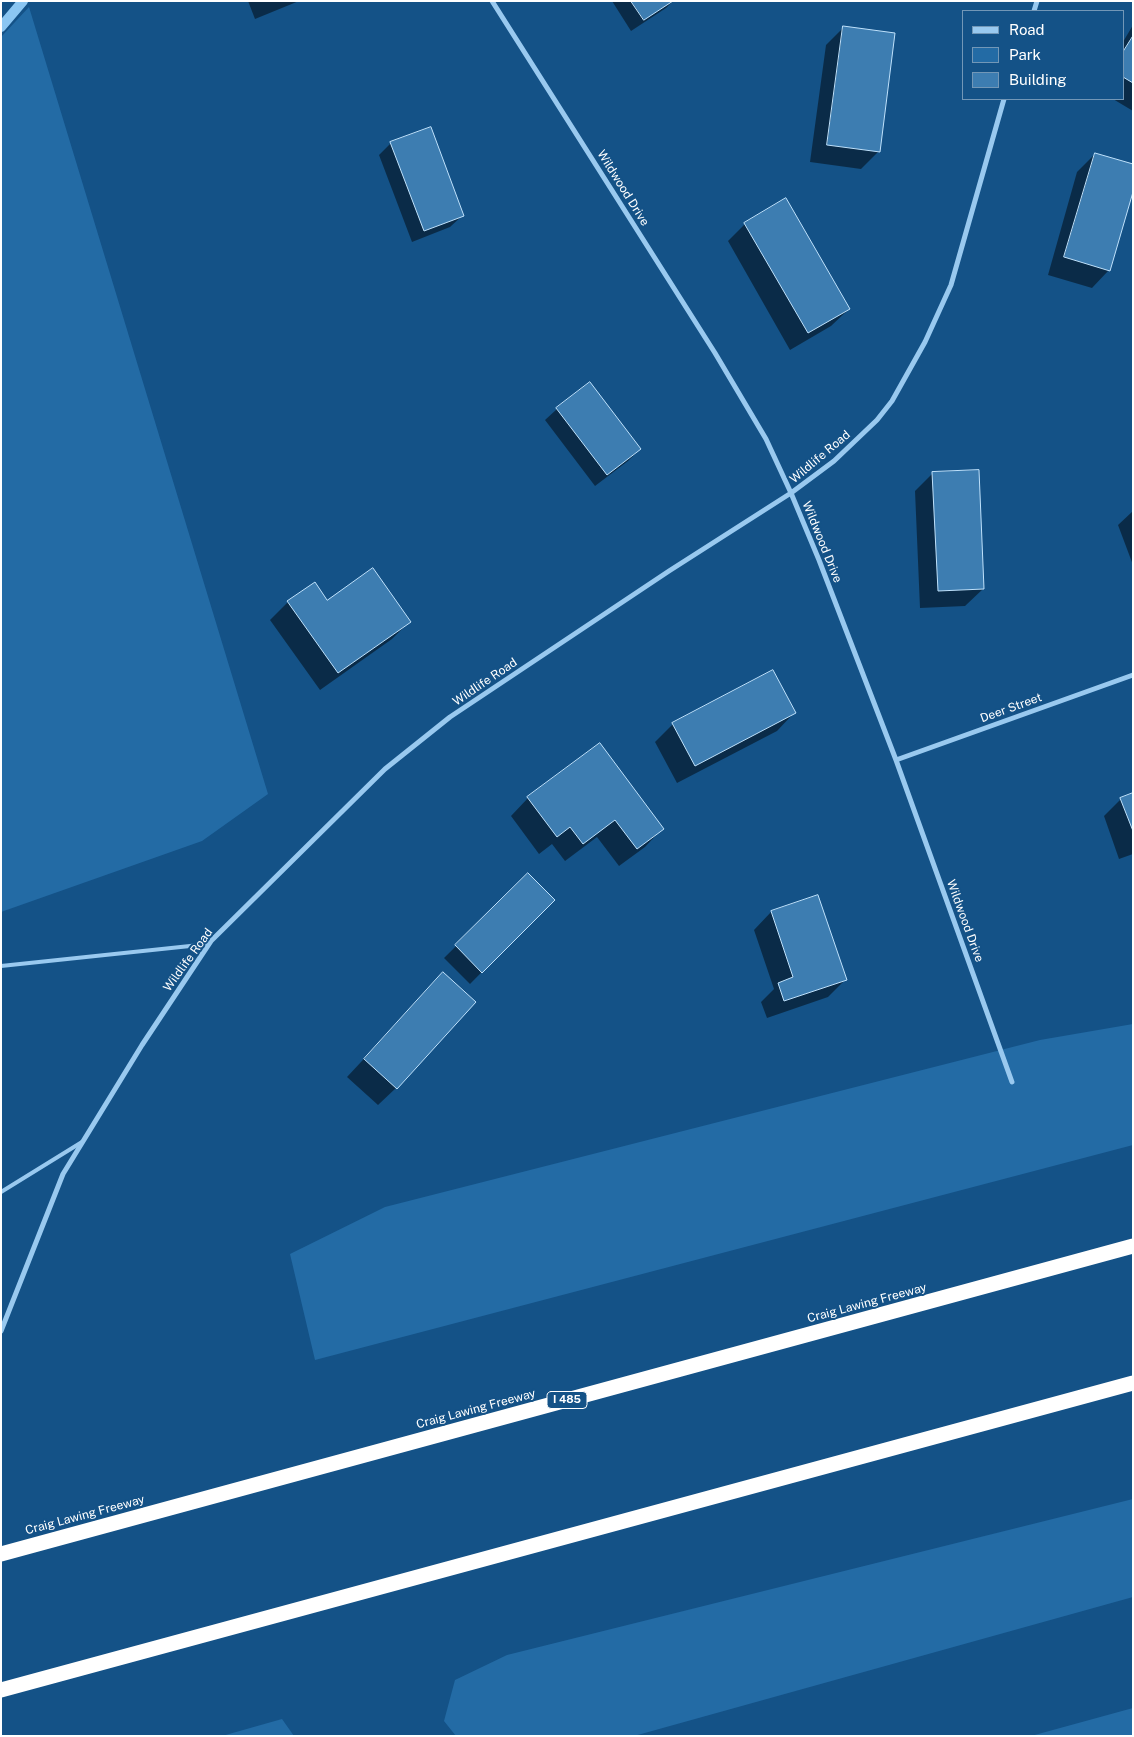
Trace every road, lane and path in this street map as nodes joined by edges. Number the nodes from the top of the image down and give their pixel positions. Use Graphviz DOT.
graph roads {
  1 [pos="492,1"];
  2 [pos="1004,100"];
  3 [pos="791,493"];
  4 [pos="1133,675"];
  5 [pos="896,760"];
  6 [pos="209,944"];
  7 [pos="1,966"];
  8 [pos="1012,1082"];
  9 [pos="82,1142"];
  10 [pos="1,1192"];
  11 [pos="1133,1246"];
  12 [pos="1,1331"];
  13 [pos="1133,1383"];
  14 [pos="1,1554"];
  15 [pos="1,1690"];
  1 -- 3 [label="street, Wildwood Drive"];
  2 -- 3 [label="street, Wildlife Road"];
  3 -- 5 [label="street, Wildwood Drive"];
  3 -- 6 [label="street, Wildlife Road"];
  4 -- 5 [label="street, Deer Street"];
  5 -- 8 [label="street, Wildwood Drive"];
  6 -- 7 [label="lane"];
  6 -- 9 [label="street, Wildlife Road"];
  9 -- 10 [label="lane"];
  9 -- 12 [label="street, Wildlife Road"];
  11 -- 14 [label="highway, Craig Lawing Freeway / I 485"];
  13 -- 15 [label="highway"];
}
